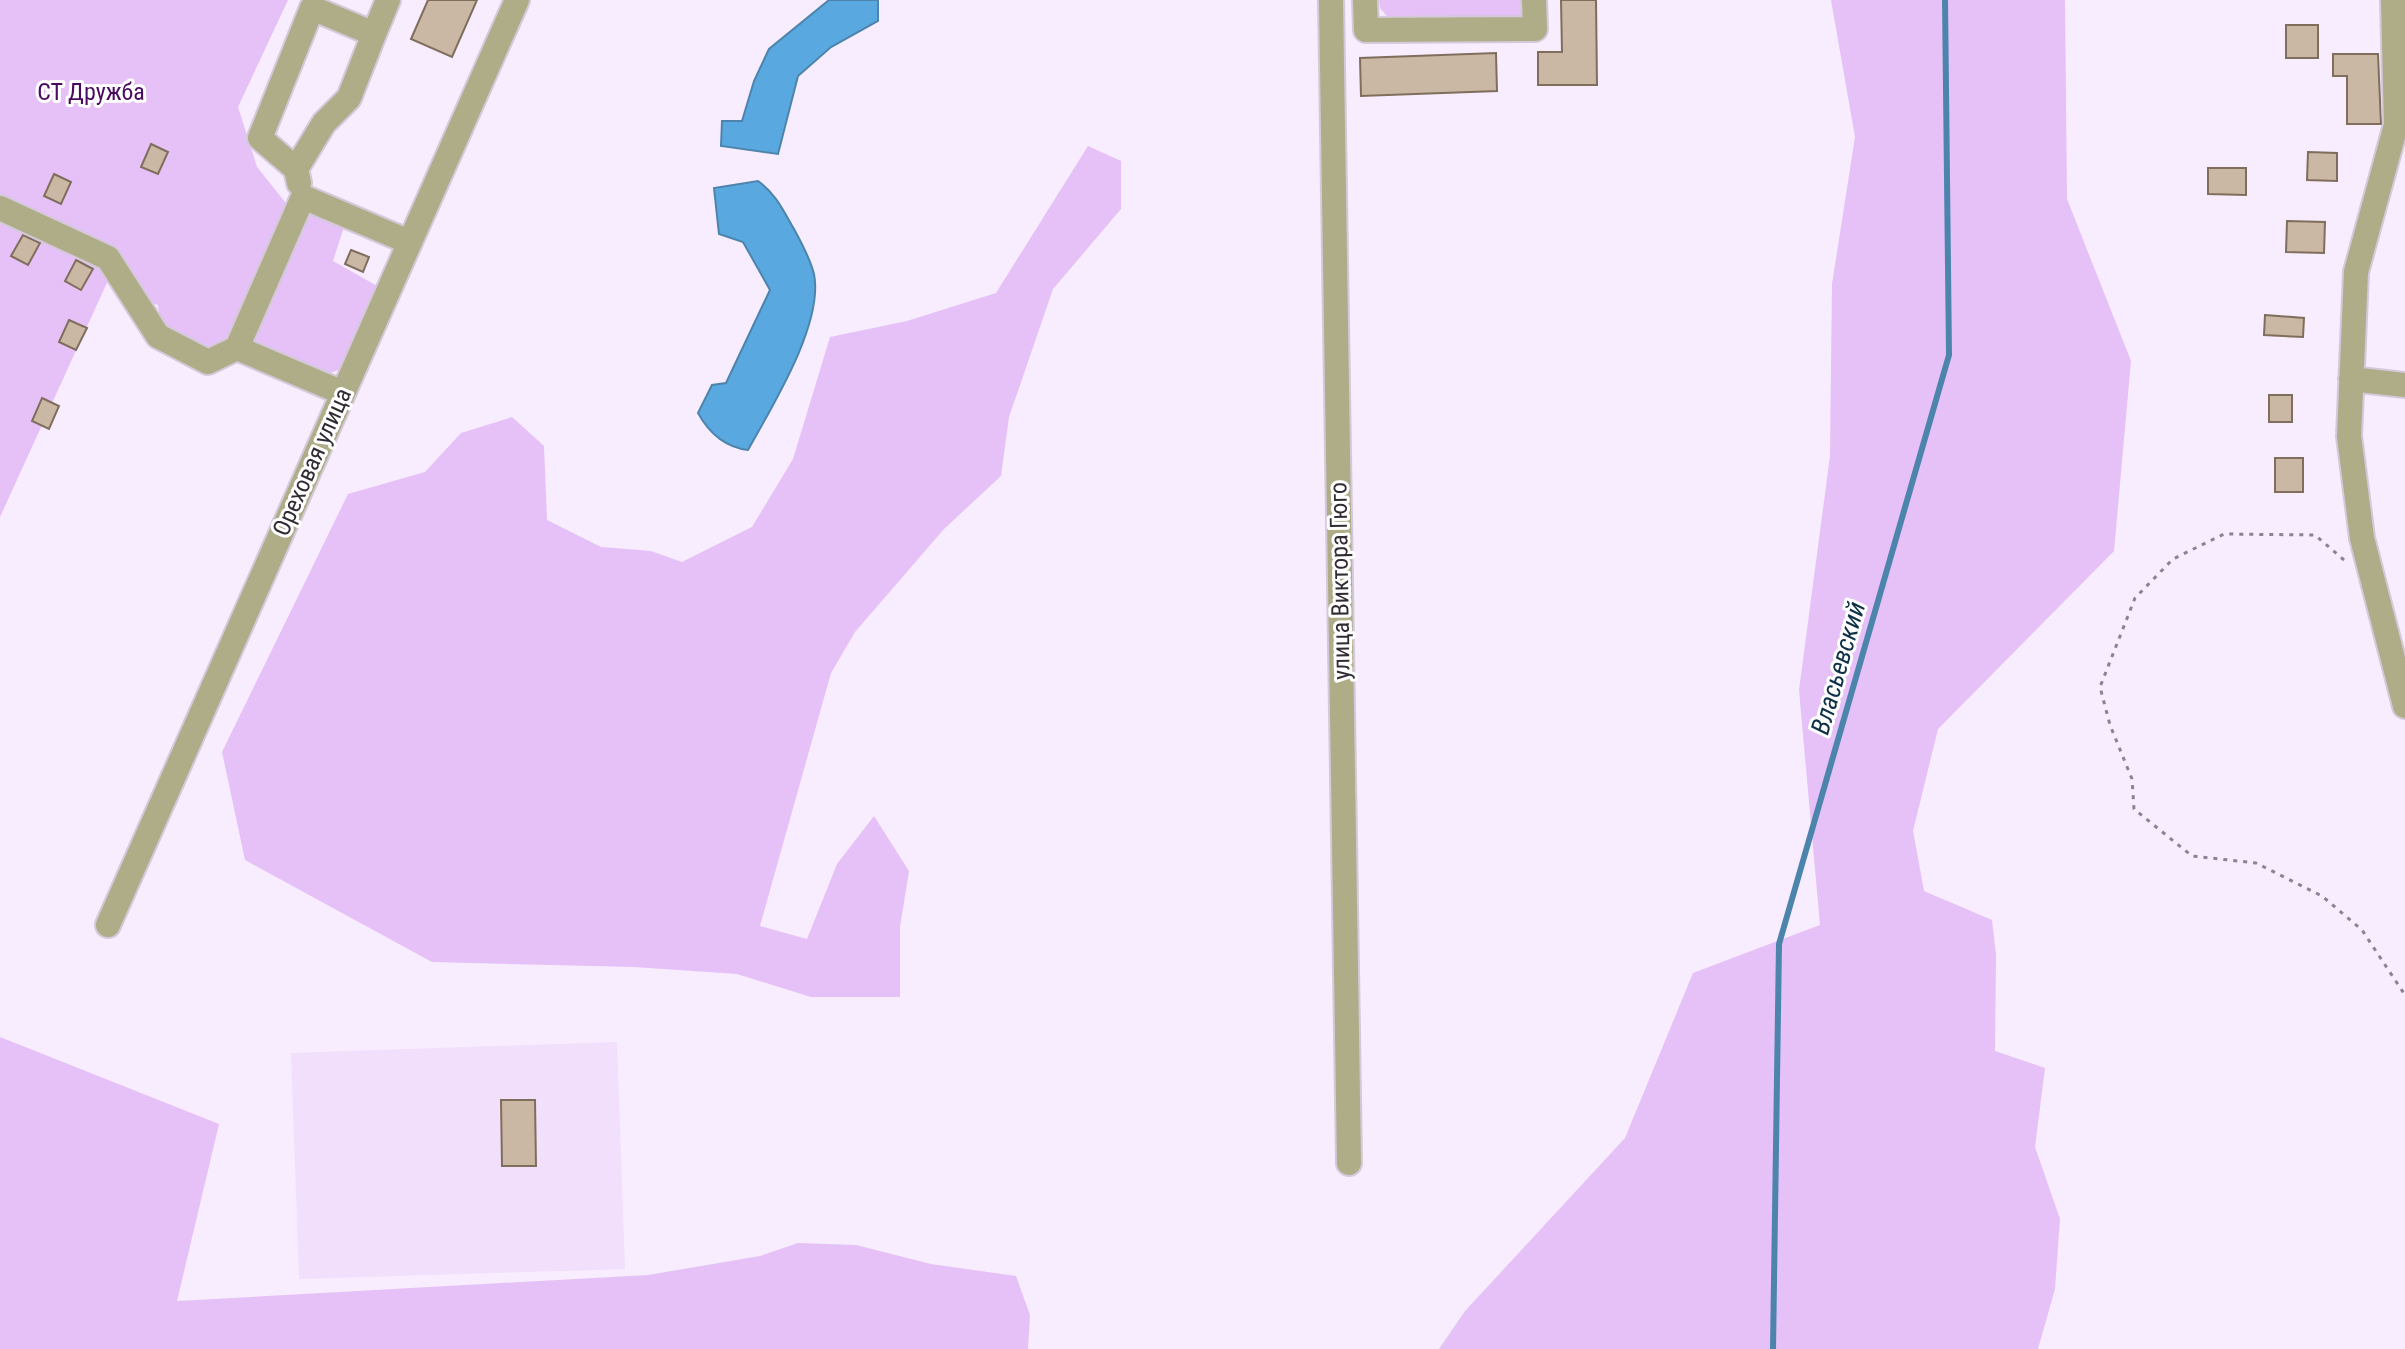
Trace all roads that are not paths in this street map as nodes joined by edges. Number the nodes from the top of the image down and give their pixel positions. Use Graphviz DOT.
graph roads {
  1 [pos="388,0"];
  2 [pos="517,0"];
  3 [pos="1331,0"];
  4 [pos="1365,0"];
  5 [pos="1534,0"];
  6 [pos="2393,0"];
  7 [pos="374,34"];
  8 [pos="296,169"];
  9 [pos="303,197"];
  10 [pos="0,208"];
  11 [pos="409,242"];
  12 [pos="237,348"];
  13 [pos="2351,379"];
  14 [pos="2405,385"];
  15 [pos="343,393"];
  16 [pos="2401,673"];
  17 [pos="2405,706"];
  18 [pos="108,925"];
  19 [pos="1349,1163"];
  1 -- 7 [label="street"];
  2 -- 11 [label="street, Ореховая улица"];
  3 -- 19 [label="street, улица Виктора Гюго"];
  4 -- 5 [label="street"];
  6 -- 13 [label="street"];
  7 -- 8 [label="street"];
  7 -- 8 [label="street"];
  8 -- 9 [label="street"];
  9 -- 11 [label="street"];
  9 -- 12 [label="street"];
  10 -- 12 [label="street"];
  11 -- 15 [label="street, Ореховая улица"];
  12 -- 15 [label="street"];
  13 -- 14 [label="street"];
  13 -- 16 [label="street"];
  15 -- 18 [label="street, Ореховая улица"];
  16 -- 17 [label="street"];
}
